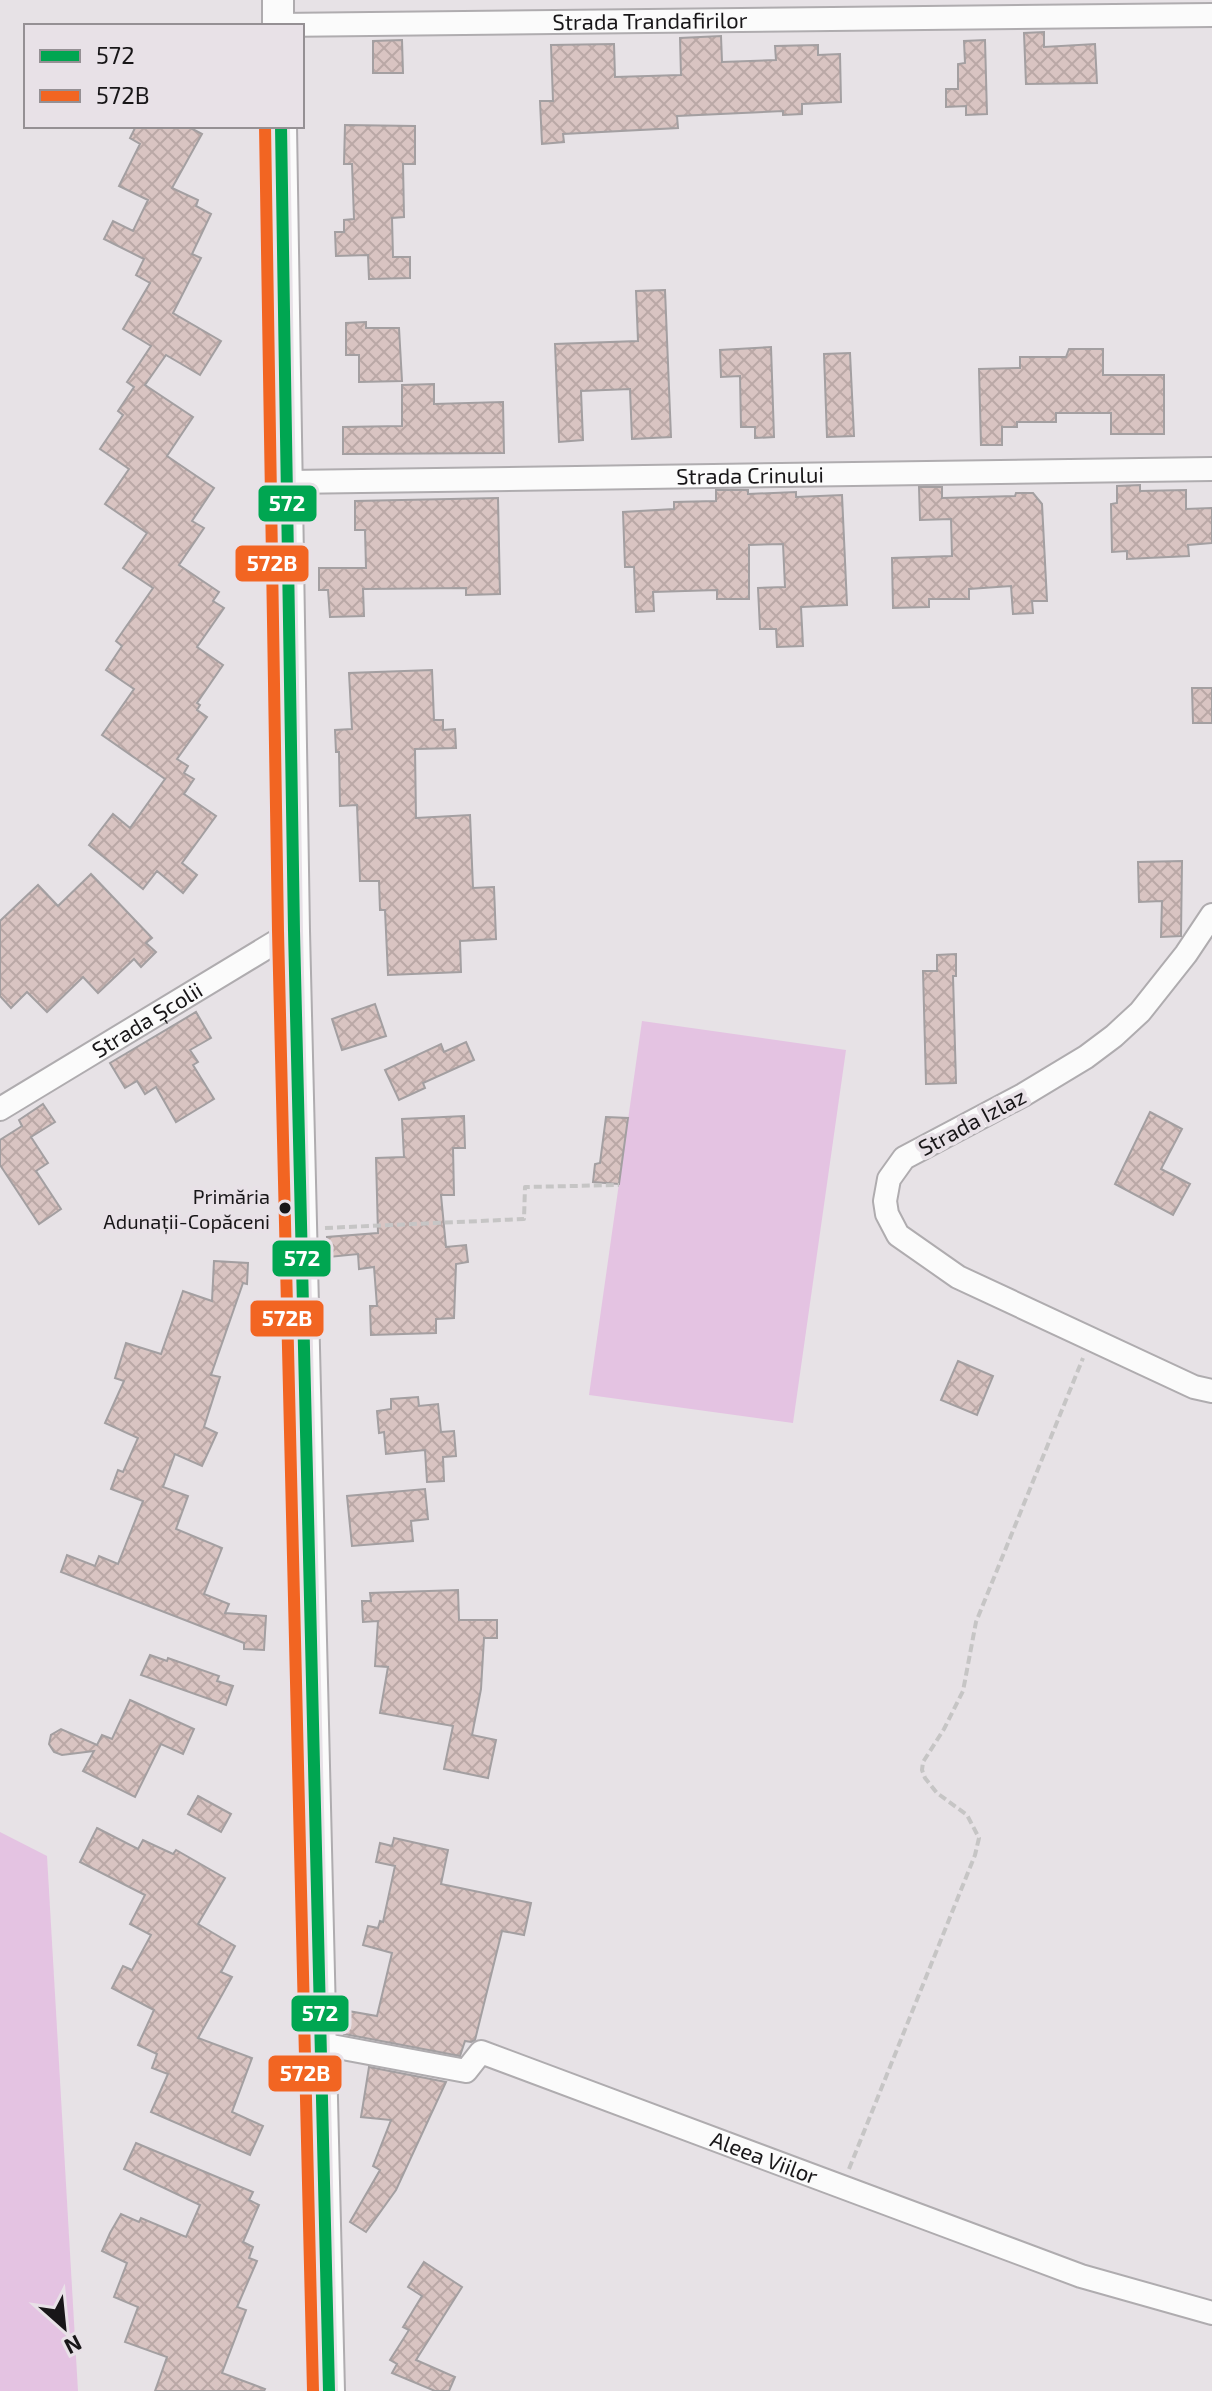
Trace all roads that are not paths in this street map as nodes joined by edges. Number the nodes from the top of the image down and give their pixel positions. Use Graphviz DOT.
graph roads {
  1 [pos="278,0"];
  2 [pos="1212,15"];
  3 [pos="278,24"];
  4 [pos="304,26"];
  5 [pos="281,128"];
  6 [pos="1212,469"];
  7 [pos="288,482"];
  8 [pos="1212,915"];
  9 [pos="294,931"];
  10 [pos="0,1109"];
  11 [pos="1212,1391"];
  12 [pos="321,2044"];
  13 [pos="1212,2313"];
  14 [pos="329,2391"];
  1 -- 3 [label="street"];
  2 -- 4 [label="street, Strada Trandafirilor"];
  5 -- 7 [label="street"];
  6 -- 7 [label="street, Strada Crinului"];
  7 -- 9 [label="street"];
  8 -- 11 [label="street, Strada Izlaz"];
  9 -- 10 [label="street, Strada Școlii"];
  9 -- 12 [label="street"];
  12 -- 13 [label="street, Aleea Viilor"];
  12 -- 14 [label="street"];
}
